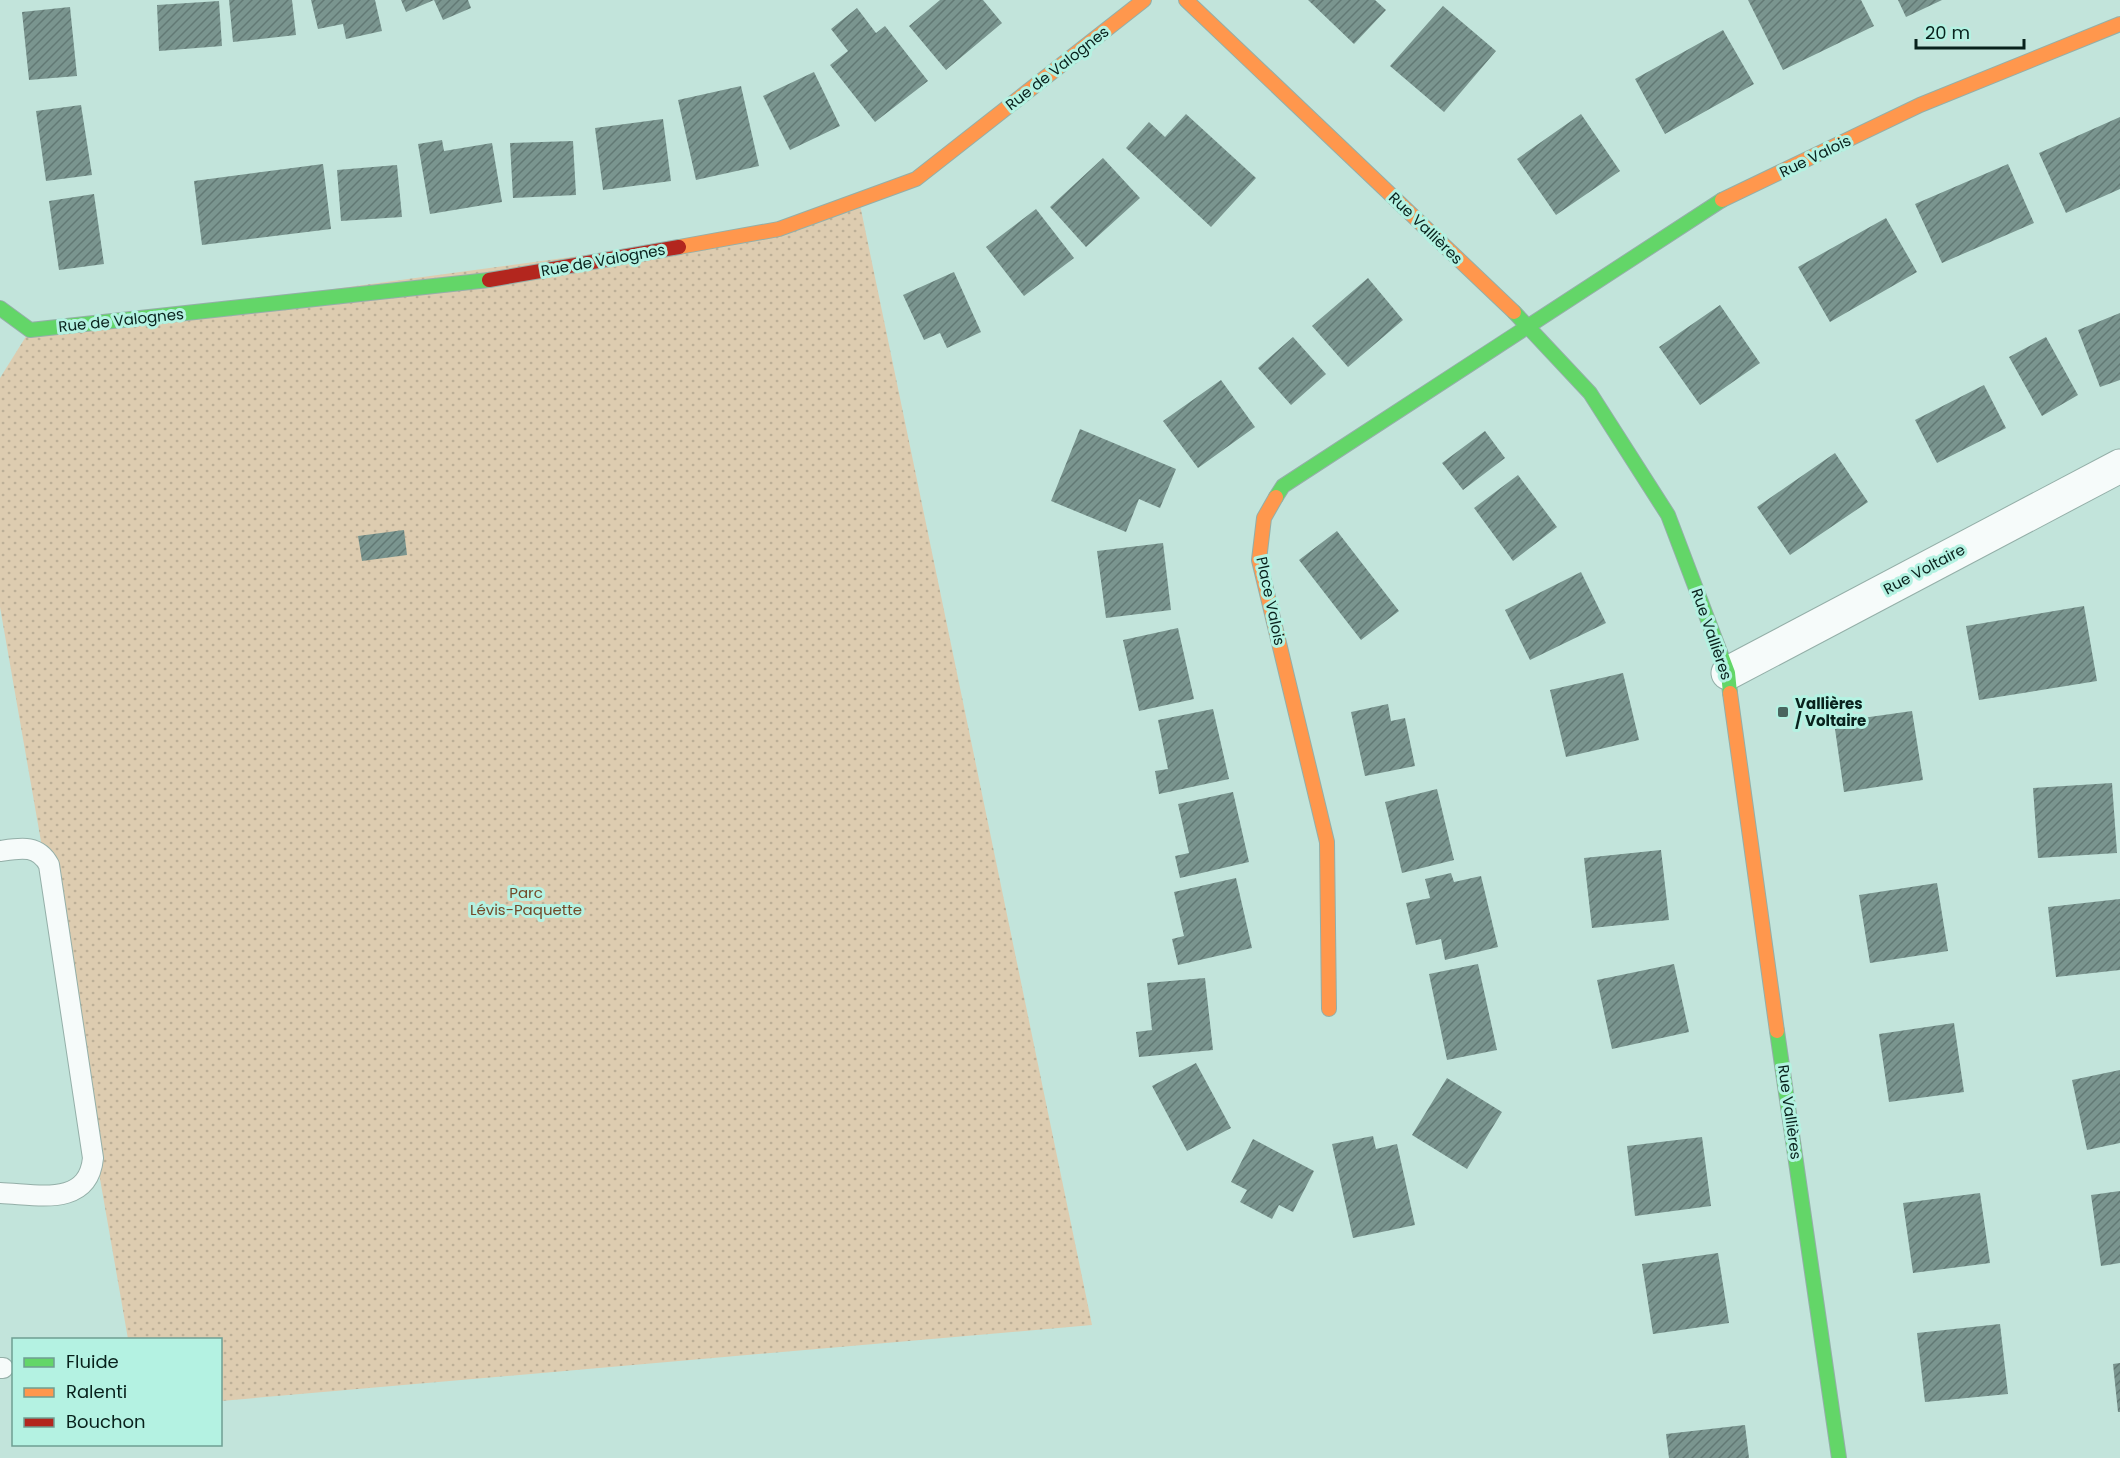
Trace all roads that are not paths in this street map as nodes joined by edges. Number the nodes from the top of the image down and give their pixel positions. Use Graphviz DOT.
graph roads {
  1 [pos="1144,0"];
  2 [pos="1185,0"];
  3 [pos="2120,24"];
  4 [pos="0,308"];
  5 [pos="1529,326"];
  6 [pos="2120,466"];
  7 [pos="1728,673"];
  8 [pos="0,851"];
  9 [pos="1329,1009"];
  10 [pos="0,1193"];
  11 [pos="1839,1458"];
  1 -- 4 [label="street, Rue de Valognes"];
  2 -- 5 [label="street, Rue Vallières"];
  3 -- 5 [label="street, Rue Valois"];
  5 -- 7 [label="street, Rue Vallières"];
  5 -- 9 [label="street, Place Valois"];
  6 -- 7 [label="street, Rue Voltaire"];
  7 -- 11 [label="street, Rue Vallières"];
  8 -- 10 [label="lane"];
}
